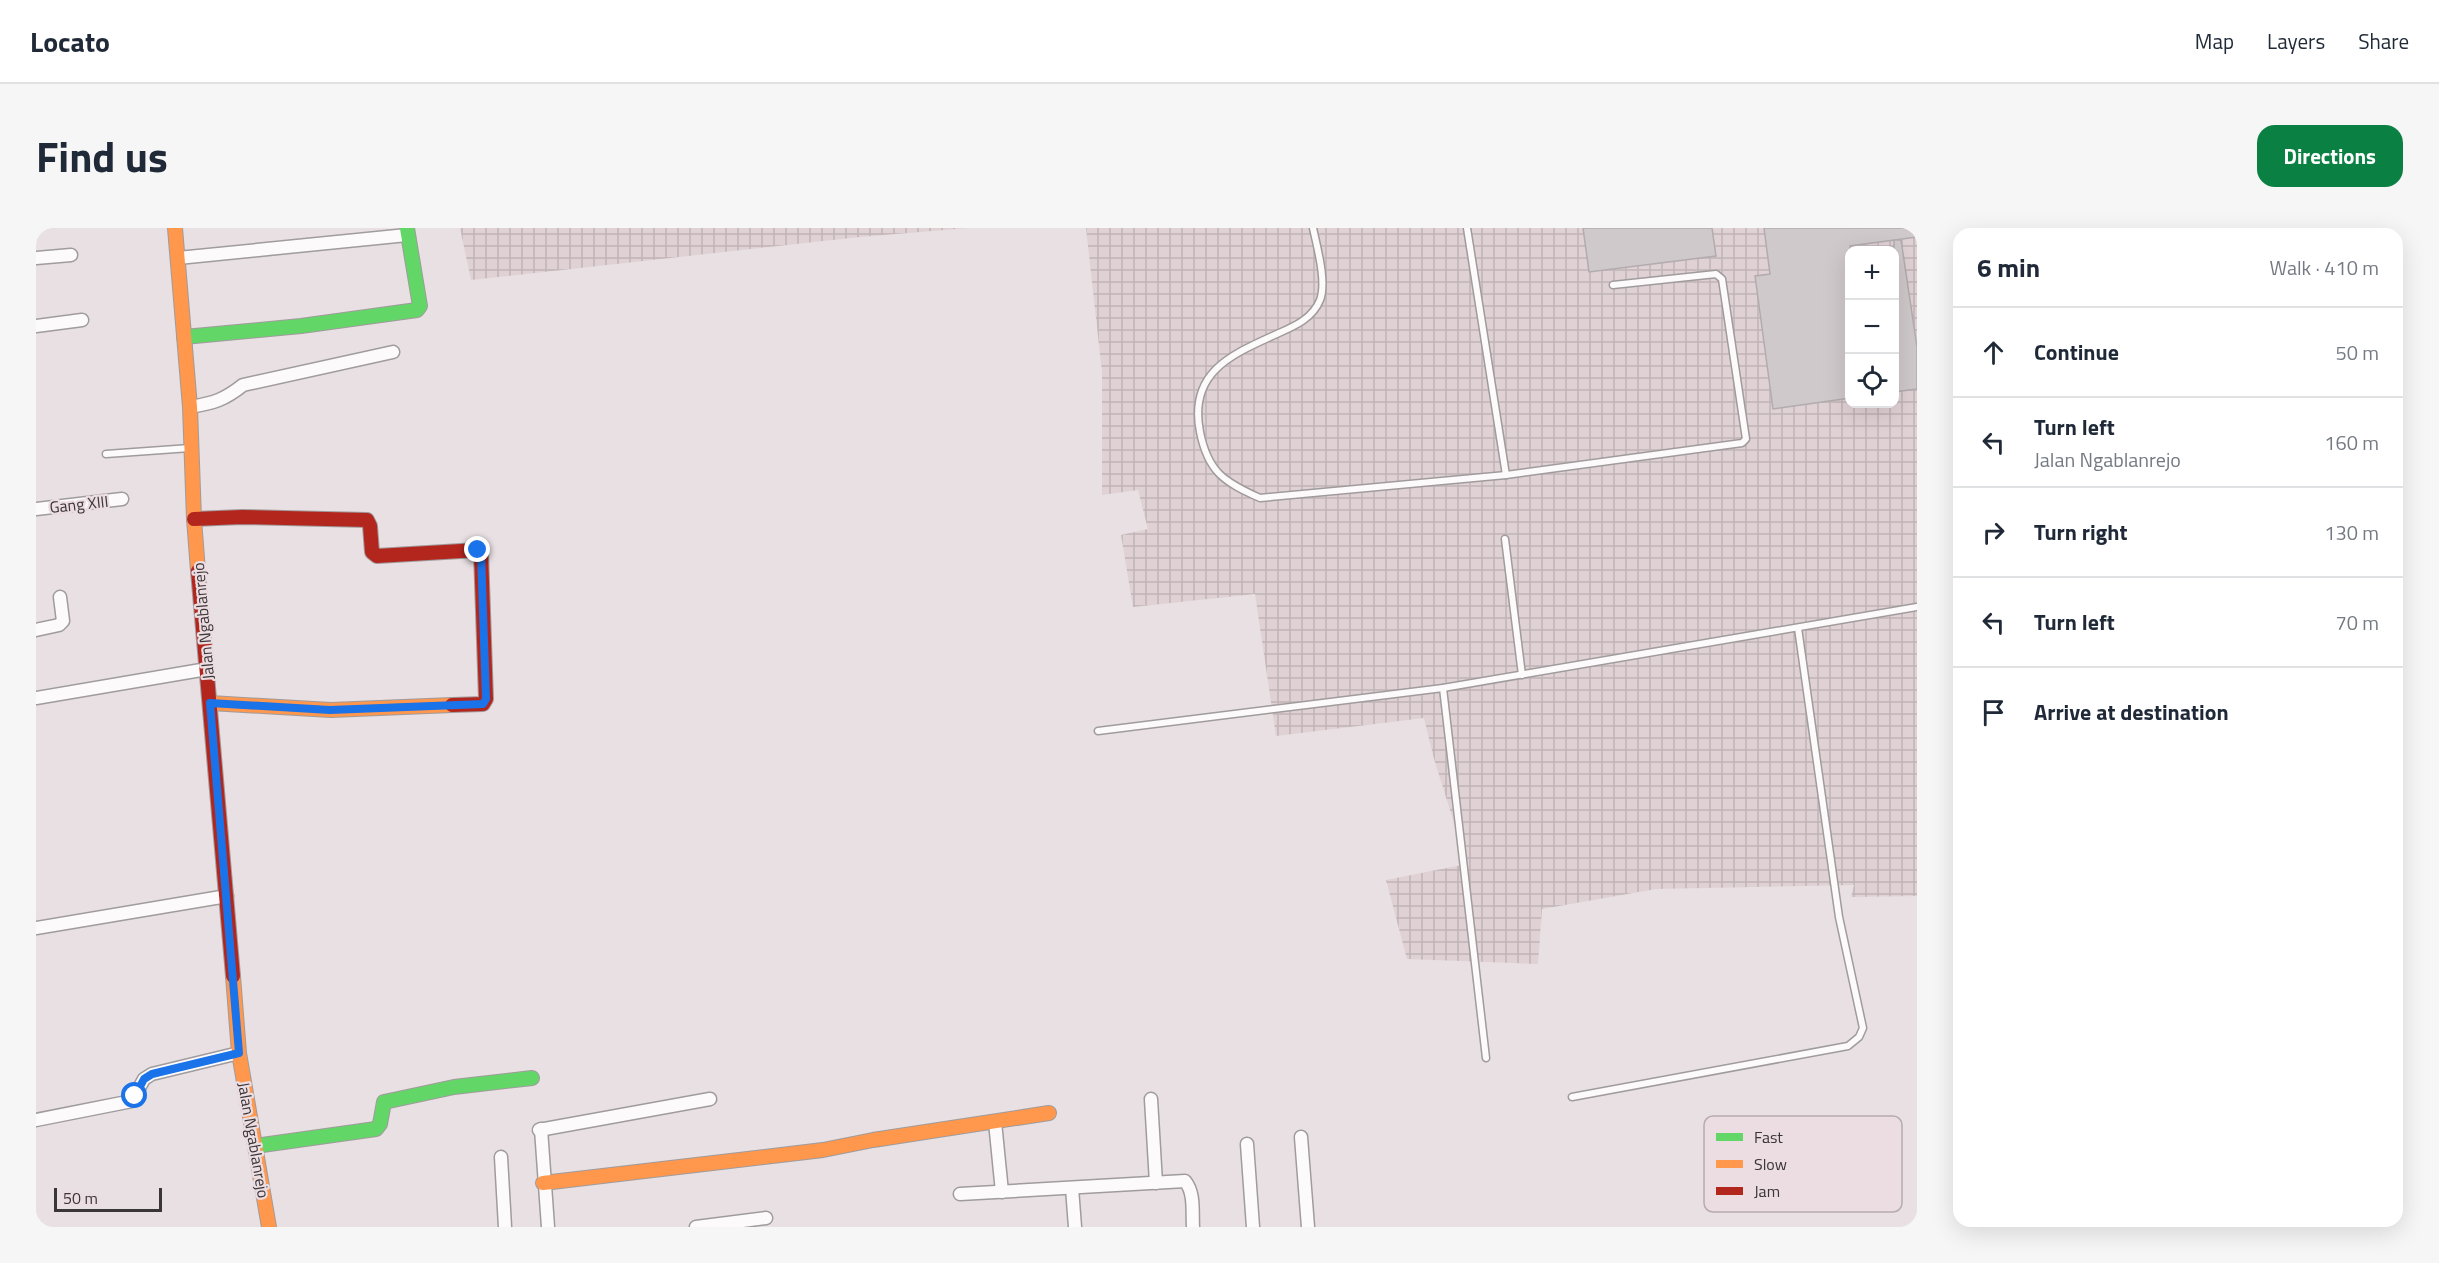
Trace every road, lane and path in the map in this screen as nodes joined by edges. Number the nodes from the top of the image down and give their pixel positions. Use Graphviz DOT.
graph roads {
  1 [pos="175,228"];
  2 [pos="1313,228"];
  3 [pos="1467,228"];
  4 [pos="407,231"];
  5 [pos="71,255"];
  6 [pos="36,258"];
  7 [pos="178,258"];
  8 [pos="1613,285"];
  9 [pos="82,320"];
  10 [pos="36,326"];
  11 [pos="184,337"];
  12 [pos="393,352"];
  13 [pos="190,407"];
  14 [pos="190,448"];
  15 [pos="106,454"];
  16 [pos="1506,475"];
  17 [pos="122,499"];
  18 [pos="36,509"];
  19 [pos="194,519"];
  20 [pos="1505,539"];
  21 [pos="60,597"];
  22 [pos="1917,607"];
  23 [pos="1798,628"];
  24 [pos="36,630"];
  25 [pos="207,669"];
  26 [pos="1522,675"];
  27 [pos="1443,688"];
  28 [pos="36,698"];
  29 [pos="210,703"];
  30 [pos="1098,731"];
  31 [pos="227,896"];
  32 [pos="36,928"];
  33 [pos="239,1053"];
  34 [pos="1486,1058"];
  35 [pos="532,1077"];
  36 [pos="1572,1097"];
  37 [pos="710,1099"];
  38 [pos="1151,1099"];
  39 [pos="1049,1113"];
  40 [pos="36,1120"];
  41 [pos="995,1122"];
  42 [pos="1301,1137"];
  43 [pos="1247,1144"];
  44 [pos="255,1146"];
  45 [pos="501,1157"];
  46 [pos="543,1182"];
  47 [pos="1156,1183"];
  48 [pos="1072,1188"];
  49 [pos="1002,1192"];
  50 [pos="960,1194"];
  51 [pos="766,1218"];
  52 [pos="269,1227"];
  53 [pos="505,1227"];
  54 [pos="548,1227"];
  55 [pos="696,1227"];
  56 [pos="1075,1227"];
  57 [pos="1193,1227"];
  58 [pos="1253,1227"];
  59 [pos="1308,1227"];
  1 -- 7 [label="street, Jalan Ngablanrejo"];
  2 -- 16 [label="lane"];
  3 -- 16 [label="lane"];
  4 -- 7 [label="street"];
  4 -- 11 [label="street"];
  5 -- 6 [label="street"];
  7 -- 11 [label="street, Jalan Ngablanrejo"];
  8 -- 16 [label="lane"];
  9 -- 10 [label="street"];
  11 -- 13 [label="street, Jalan Ngablanrejo"];
  12 -- 13 [label="street"];
  13 -- 14 [label="street, Jalan Ngablanrejo"];
  14 -- 15 [label="lane"];
  14 -- 19 [label="street, Jalan Ngablanrejo"];
  17 -- 18 [label="street, Gang XIII"];
  19 -- 25 [label="street, Jalan Ngablanrejo"];
  19 -- 29 [label="street"];
  20 -- 26 [label="lane"];
  21 -- 24 [label="street"];
  22 -- 23 [label="lane"];
  23 -- 26 [label="lane"];
  23 -- 36 [label="lane"];
  25 -- 28 [label="street"];
  25 -- 29 [label="street, Jalan Ngablanrejo"];
  26 -- 27 [label="lane"];
  27 -- 30 [label="lane"];
  27 -- 34 [label="lane"];
  29 -- 31 [label="street, Jalan Ngablanrejo"];
  31 -- 32 [label="street"];
  31 -- 33 [label="street, Jalan Ngablanrejo"];
  33 -- 40 [label="street"];
  33 -- 44 [label="street, Jalan Ngablanrejo"];
  35 -- 44 [label="street"];
  37 -- 46 [label="street"];
  38 -- 47 [label="street"];
  39 -- 41 [label="street"];
  41 -- 46 [label="street"];
  41 -- 49 [label="street"];
  42 -- 59 [label="street"];
  43 -- 58 [label="street"];
  44 -- 52 [label="street, Jalan Ngablanrejo"];
  45 -- 53 [label="street"];
  46 -- 54 [label="street"];
  47 -- 48 [label="street"];
  47 -- 57 [label="street"];
  48 -- 49 [label="street"];
  48 -- 56 [label="street"];
  49 -- 50 [label="street"];
  51 -- 55 [label="street"];
}
